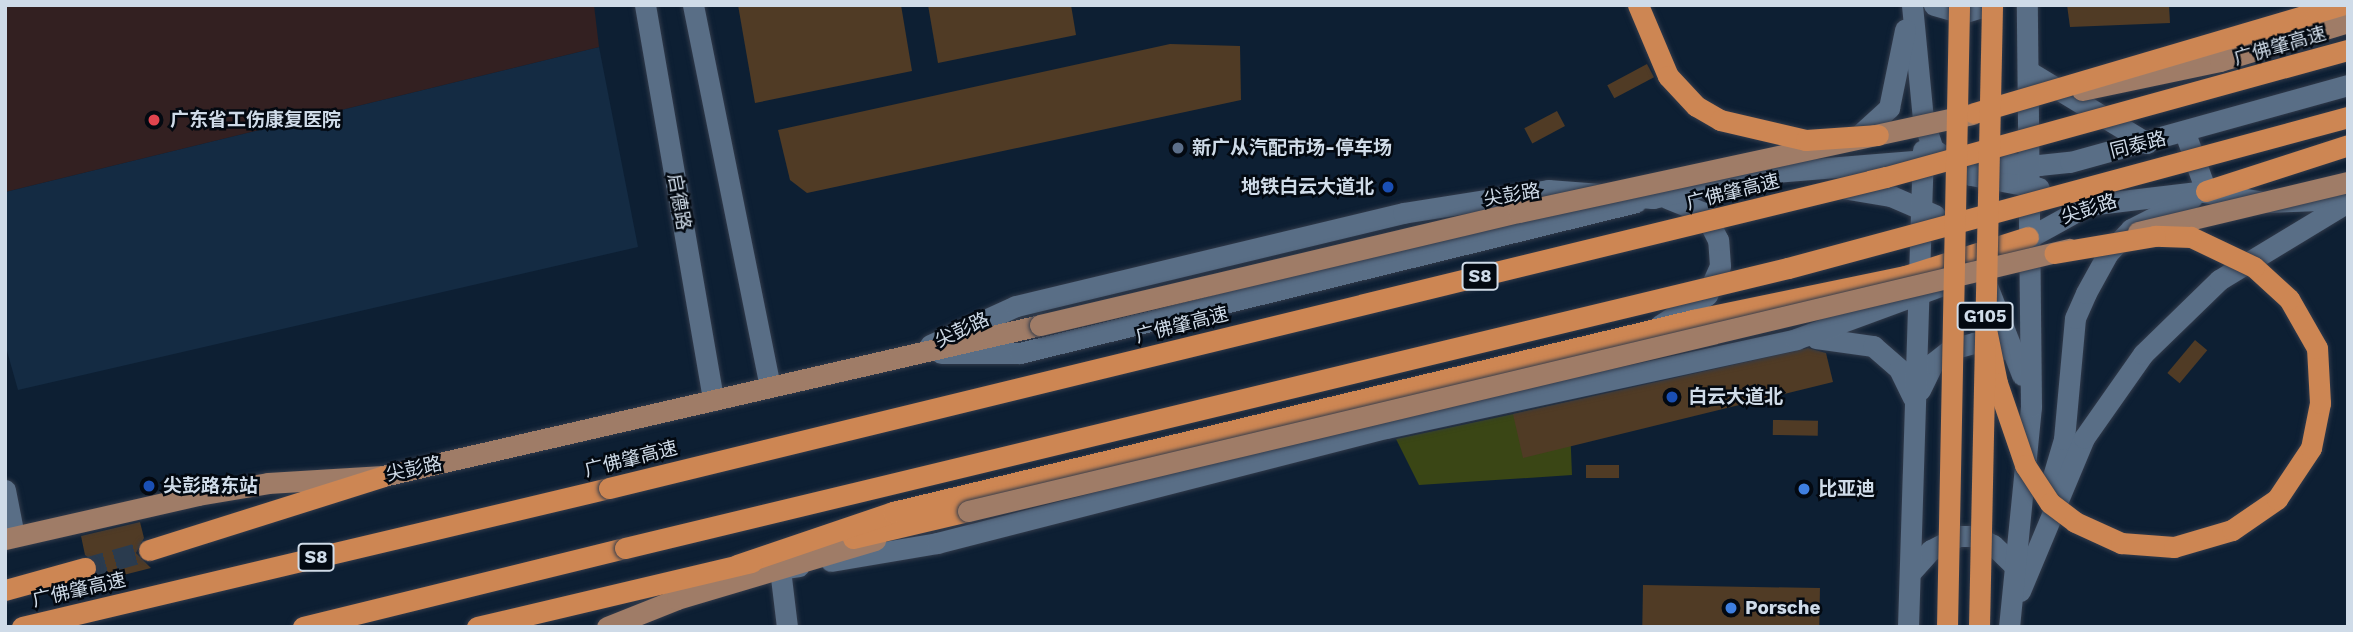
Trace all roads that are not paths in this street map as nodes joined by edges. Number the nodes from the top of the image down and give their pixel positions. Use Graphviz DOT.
graph roads {
  1 [pos="645,5"];
  2 [pos="693,5"];
  3 [pos="1638,5"];
  4 [pos="1910,5"];
  5 [pos="1934,5"];
  6 [pos="1950,5"];
  7 [pos="1959,5"];
  8 [pos="1990,5"];
  9 [pos="2027,5"];
  10 [pos="2341,5"];
  11 [pos="2348,22"];
  12 [pos="1958,37"];
  13 [pos="2348,50"];
  14 [pos="2028,71"];
  15 [pos="2348,85"];
  16 [pos="1974,113"];
  17 [pos="2348,117"];
  18 [pos="2185,133"];
  19 [pos="1878,135"];
  20 [pos="2147,143"];
  21 [pos="2348,145"];
  22 [pos="1933,159"];
  23 [pos="2028,164"];
  24 [pos="1763,173"];
  25 [pos="2348,182"];
  26 [pos="2028,186"];
  27 [pos="2206,191"];
  28 [pos="1653,198"];
  29 [pos="2348,201"];
  30 [pos="2028,237"];
  31 [pos="2054,253"];
  32 [pos="1985,324"];
  33 [pos="1648,331"];
  34 [pos="1796,339"];
  35 [pos="914,352"];
  36 [pos="770,386"];
  37 [pos="713,400"];
  38 [pos="1916,406"];
  39 [pos="2031,407"];
  40 [pos="383,477"];
  41 [pos="5,490"];
  42 [pos="968,511"];
  43 [pos="10,538"];
  44 [pos="149,550"];
  45 [pos="737,565"];
  46 [pos="2021,565"];
  47 [pos="85,568"];
  48 [pos="780,569"];
  49 [pos="1910,573"];
  50 [pos="5,590"];
  51 [pos="22,627"];
  52 [pos="303,627"];
  53 [pos="477,627"];
  54 [pos="607,627"];
  55 [pos="787,627"];
  56 [pos="1908,627"];
  57 [pos="1947,627"];
  58 [pos="1979,627"];
  59 [pos="2009,627"];
  1 -- 37 [label="street, 启德路"];
  2 -- 36 [label="street"];
  3 -- 19 [label="highway, bridge"];
  4 -- 22 [label="street"];
  4 -- 24 [label="street"];
  5 -- 8 [label="street"];
  6 -- 12 [label="highway, bridge"];
  7 -- 12 [label="highway, G105, bridge"];
  8 -- 32 [label="highway, G105, bridge"];
  9 -- 14 [label="street"];
  10 -- 16 [label="highway, bridge"];
  11 -- 16 [label="main road, bridge"];
  12 -- 57 [label="highway, G105, bridge"];
  13 -- 51 [label="highway, 广佛肇高速 / S8, bridge"];
  14 -- 20 [label="street"];
  14 -- 23 [label="street"];
  15 -- 18 [label="street, 同泰路"];
  16 -- 19 [label="main road, bridge"];
  17 -- 52 [label="highway, bridge"];
  18 -- 20 [label="street, 同泰路"];
  18 -- 27 [label="street"];
  19 -- 35 [label="main road, bridge"];
  20 -- 23 [label="street, 同泰路"];
  21 -- 27 [label="highway"];
  22 -- 23 [label="street, 同泰路"];
  22 -- 24 [label="street, 尖彭路"];
  22 -- 26 [label="street"];
  22 -- 38 [label="street"];
  23 -- 26 [label="street"];
  24 -- 28 [label="street, 尖彭路"];
  24 -- 39 [label="street"];
  25 -- 31 [label="main road, bridge"];
  26 -- 27 [label="street"];
  26 -- 30 [label="street"];
  27 -- 29 [label="street"];
  27 -- 30 [label="street, 尖彭路"];
  27 -- 46 [label="street"];
  28 -- 33 [label="street"];
  28 -- 35 [label="street"];
  28 -- 35 [label="street, 尖彭路"];
  29 -- 46 [label="street"];
  30 -- 33 [label="highway"];
  30 -- 34 [label="street, 尖彭路"];
  30 -- 39 [label="street"];
  31 -- 32 [label="highway, bridge"];
  31 -- 42 [label="main road, bridge"];
  32 -- 58 [label="highway, G105, bridge"];
  33 -- 45 [label="highway"];
  34 -- 38 [label="street"];
  34 -- 48 [label="street, 尖彭路"];
  35 -- 36 [label="main road, 尖彭路"];
  36 -- 37 [label="main road, 尖彭路"];
  37 -- 40 [label="main road, 尖彭路"];
  38 -- 39 [label="street"];
  38 -- 49 [label="street"];
  39 -- 46 [label="street"];
  40 -- 43 [label="main road, 尖彭路"];
  40 -- 44 [label="highway"];
  41 -- 43 [label="street"];
  42 -- 45 [label="highway"];
  42 -- 48 [label="main road"];
  45 -- 53 [label="highway"];
  46 -- 49 [label="street"];
  46 -- 59 [label="street"];
  47 -- 50 [label="highway"];
  48 -- 54 [label="main road, 尖彭路"];
  48 -- 55 [label="street"];
  49 -- 56 [label="street"];
}
